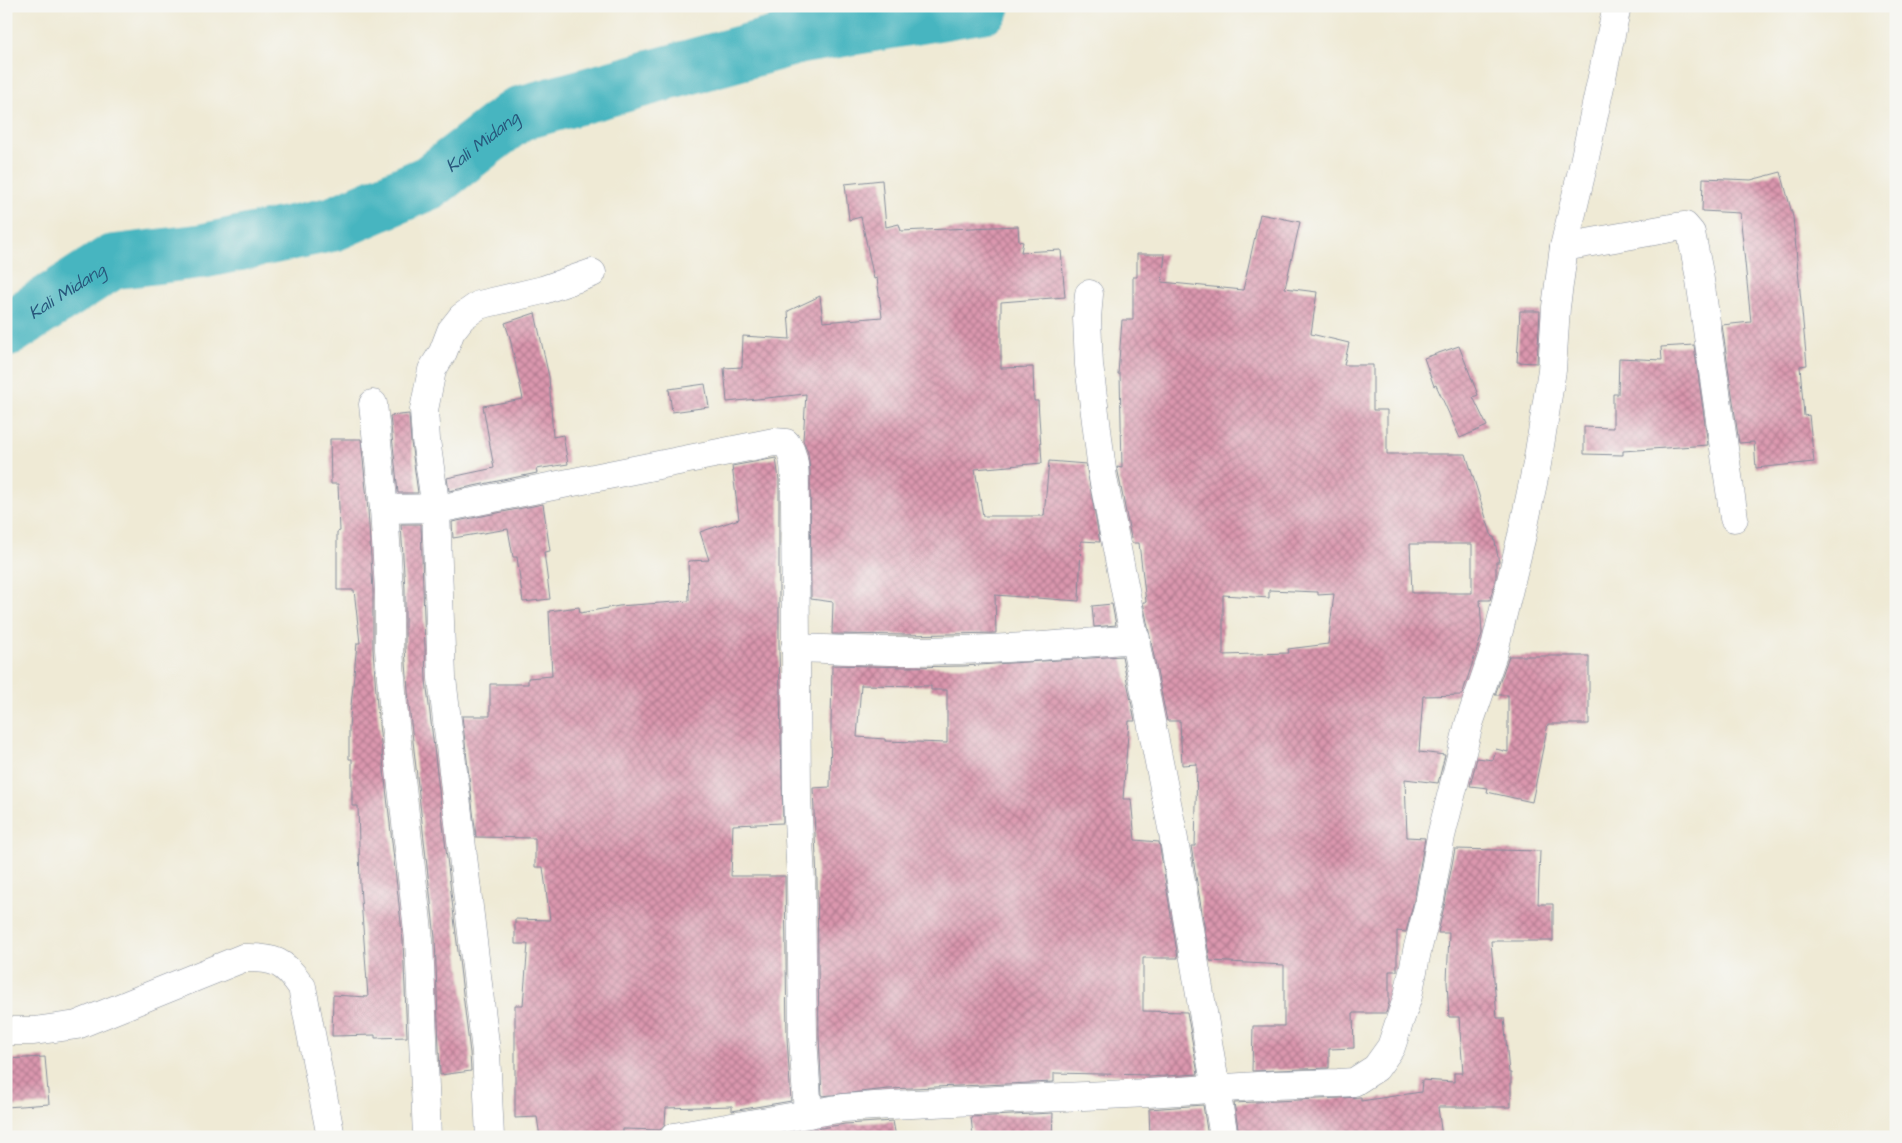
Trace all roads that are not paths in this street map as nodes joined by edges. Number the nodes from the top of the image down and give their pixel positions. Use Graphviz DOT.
graph roads {
  1 [pos="1617,6"];
  2 [pos="1564,247"];
  3 [pos="592,273"];
  4 [pos="1089,294"];
  5 [pos="373,404"];
  6 [pos="384,509"];
  7 [pos="436,509"];
  8 [pos="1734,518"];
  9 [pos="1136,639"];
  10 [pos="795,648"];
  11 [pos="6,1031"];
  12 [pos="1215,1088"];
  13 [pos="808,1114"];
  14 [pos="331,1137"];
  15 [pos="428,1137"];
  16 [pos="490,1137"];
  17 [pos="674,1137"];
  18 [pos="1224,1137"];
  1 -- 2 [label="street"];
  2 -- 8 [label="street"];
  2 -- 12 [label="street"];
  3 -- 7 [label="street"];
  4 -- 9 [label="street"];
  5 -- 6 [label="street"];
  6 -- 7 [label="street"];
  6 -- 15 [label="street"];
  7 -- 10 [label="street"];
  7 -- 16 [label="street"];
  9 -- 10 [label="street"];
  9 -- 12 [label="street"];
  10 -- 13 [label="street"];
  11 -- 14 [label="street"];
  12 -- 13 [label="street"];
  12 -- 18 [label="street"];
  13 -- 17 [label="street"];
}
